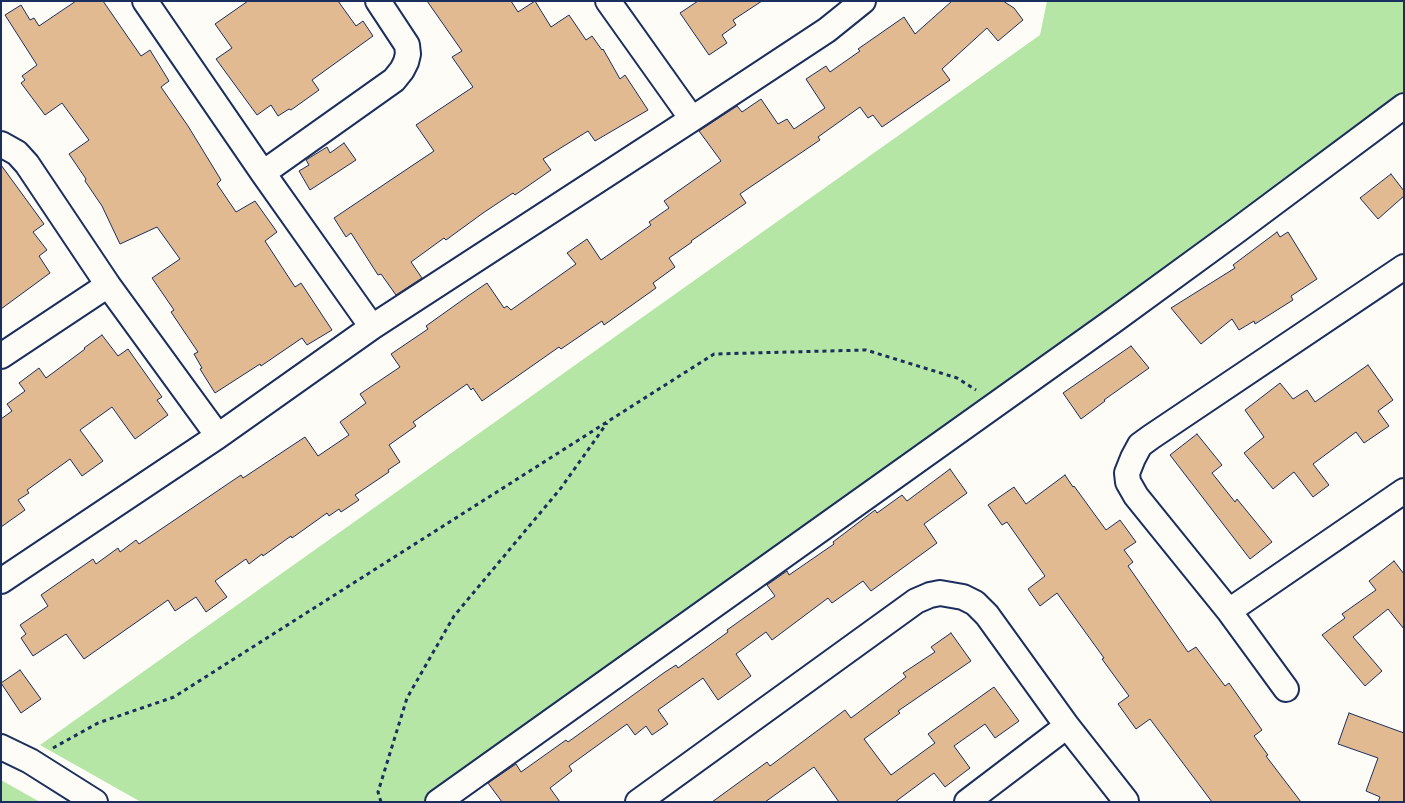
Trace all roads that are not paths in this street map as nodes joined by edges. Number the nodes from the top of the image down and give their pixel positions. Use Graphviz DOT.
graph roads {
  1 [pos="145,1"];
  2 [pos="378,1"];
  3 [pos="608,1"];
  4 [pos="863,1"];
  5 [pos="1404,106"];
  6 [pos="692,119"];
  7 [pos="1,144"];
  8 [pos="263,173"];
  9 [pos="1404,267"];
  10 [pos="108,285"];
  11 [pos="372,327"];
  12 [pos="1,356"];
  13 [pos="218,436"];
  14 [pos="1404,491"];
  15 [pos="1,581"];
  16 [pos="1229,611"];
  17 [pos="1286,689"];
  18 [pos="1067,726"];
  19 [pos="1,747"];
  20 [pos="1126,801"];
  21 [pos="95,802"];
  22 [pos="438,802"];
  23 [pos="638,802"];
  24 [pos="967,802"];
  1 -- 8 [label="street"];
  2 -- 8 [label="street"];
  3 -- 6 [label="street"];
  4 -- 6 [label="street"];
  5 -- 22 [label="street"];
  6 -- 11 [label="street"];
  7 -- 10 [label="street"];
  8 -- 11 [label="street"];
  9 -- 16 [label="street"];
  10 -- 12 [label="street"];
  10 -- 13 [label="street"];
  11 -- 13 [label="street"];
  13 -- 15 [label="street"];
  14 -- 16 [label="street"];
  16 -- 17 [label="street"];
  18 -- 20 [label="street"];
  18 -- 23 [label="street"];
  18 -- 24 [label="street"];
  19 -- 21 [label="street"];
}
